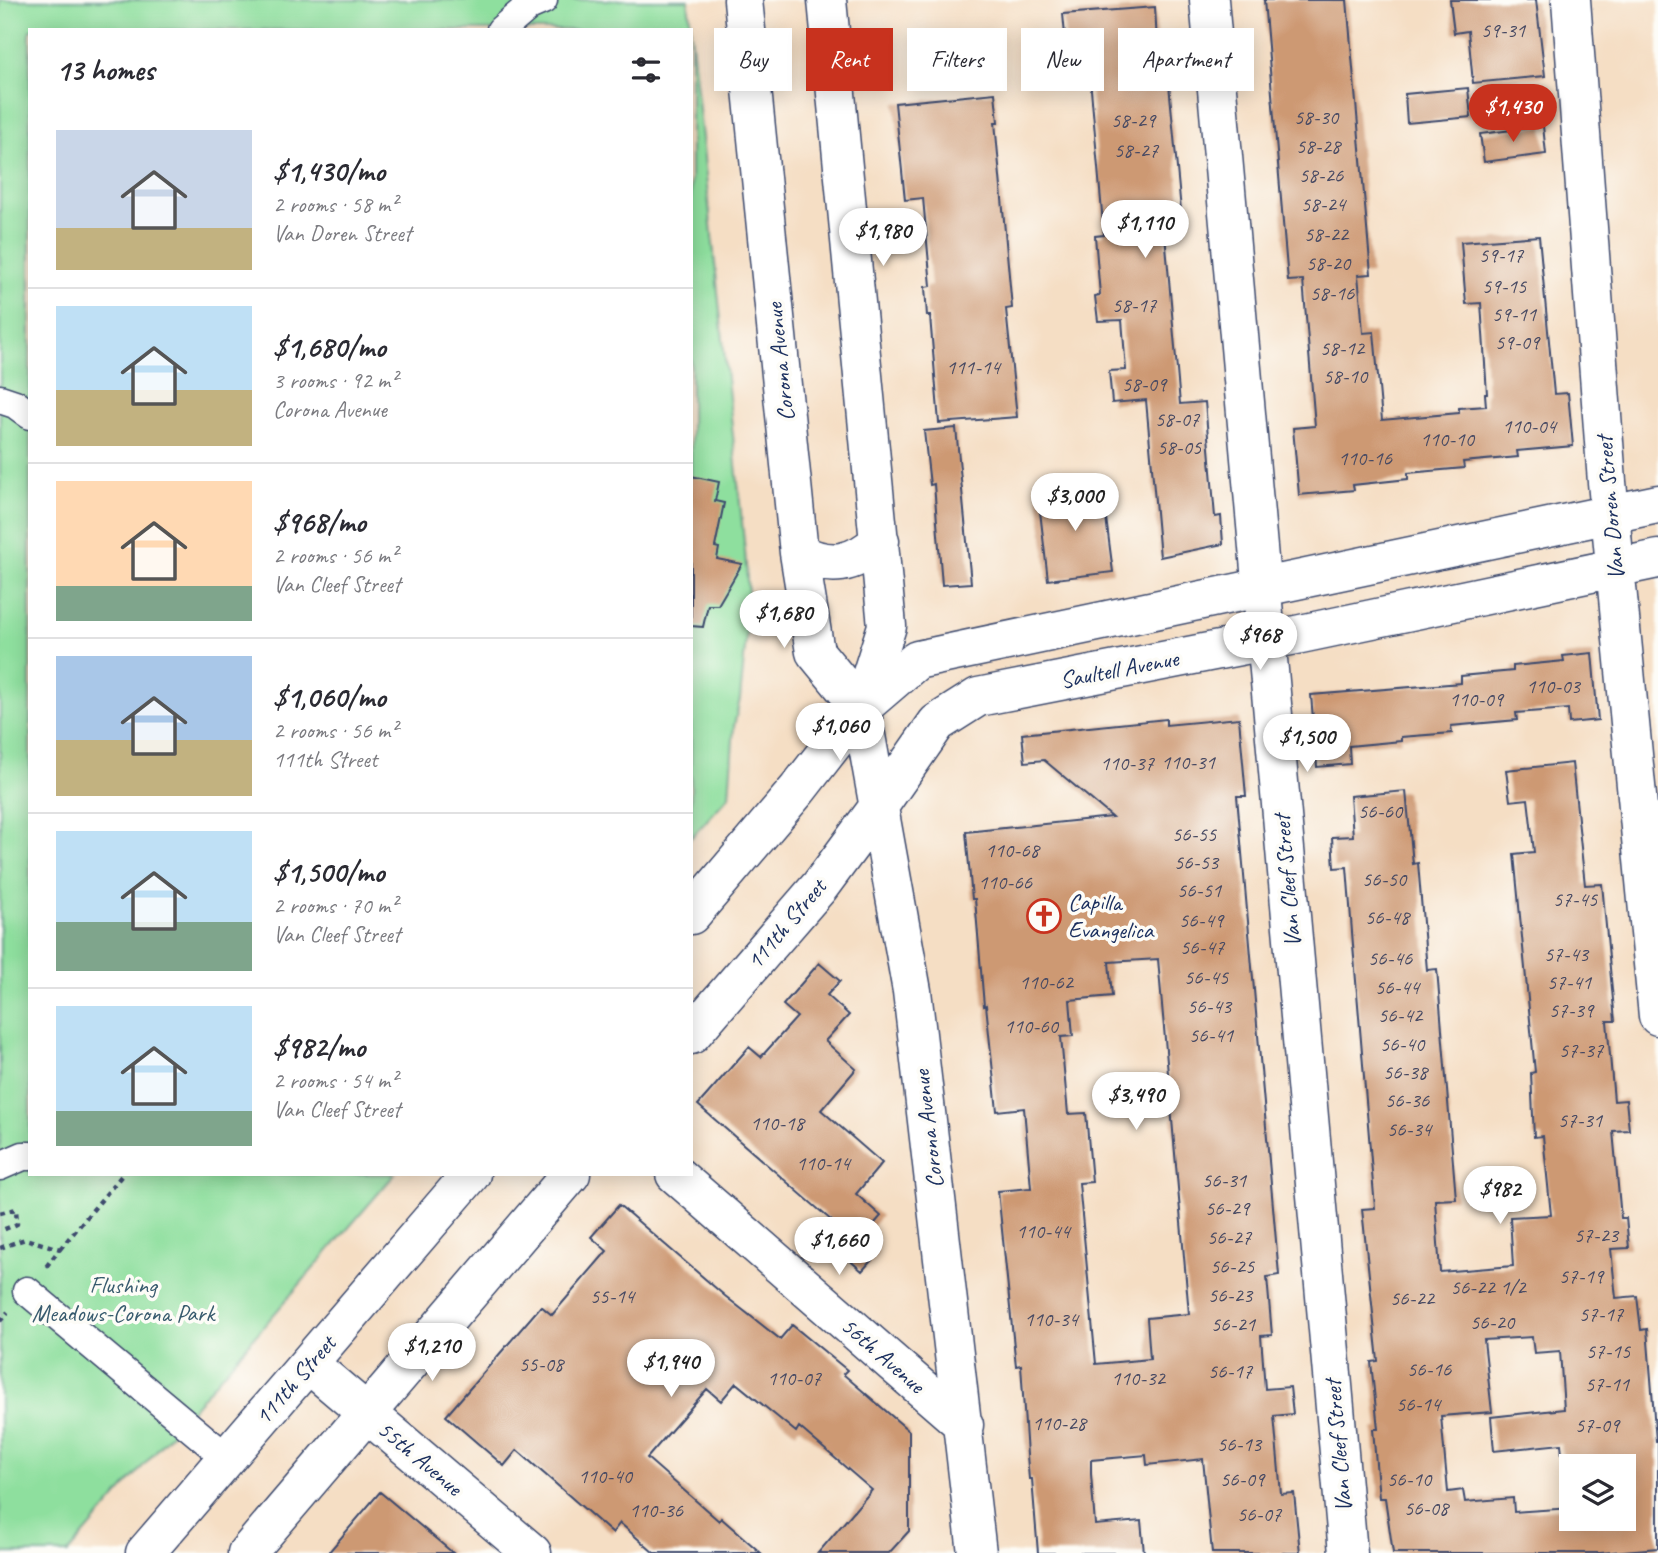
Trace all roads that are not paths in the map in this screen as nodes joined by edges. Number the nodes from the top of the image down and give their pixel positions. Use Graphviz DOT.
graph roads {
  1 [pos="543,0"];
  2 [pos="743,0"];
  3 [pos="827,0"];
  4 [pos="1209,0"];
  5 [pos="1570,0"];
  6 [pos="503,28"];
  7 [pos="0,399"];
  8 [pos="28,414"];
  9 [pos="1658,504"];
  10 [pos="1610,512"];
  11 [pos="880,541"];
  12 [pos="799,552"];
  13 [pos="1658,559"];
  14 [pos="1615,567"];
  15 [pos="1261,587"];
  16 [pos="1265,641"];
  17 [pos="861,708"];
  18 [pos="877,809"];
  19 [pos="693,913"];
  20 [pos="1658,1016"];
  21 [pos="693,1033"];
  22 [pos="28,1156"];
  23 [pos="0,1166"];
  24 [pos="469,1176"];
  25 [pos="569,1176"];
  26 [pos="677,1176"];
  27 [pos="27,1291"];
  28 [pos="309,1364"];
  29 [pos="366,1413"];
  30 [pos="964,1425"];
  31 [pos="227,1458"];
  32 [pos="145,1553"];
  33 [pos="247,1553"];
  34 [pos="532,1553"];
  35 [pos="977,1553"];
  36 [pos="1348,1553"];
  1 -- 6 [label="street"];
  2 -- 12 [label="street, Corona Avenue"];
  3 -- 11 [label="street, Corona Avenue"];
  4 -- 15 [label="street, Van Cleef Street"];
  5 -- 10 [label="street, Van Doren Street"];
  7 -- 8 [label="street"];
  9 -- 10 [label="street, Saultell Avenue"];
  10 -- 14 [label="street, Van Doren Street"];
  10 -- 15 [label="street, Saultell Avenue"];
  11 -- 12 [label="street"];
  11 -- 17 [label="street, Corona Avenue"];
  12 -- 17 [label="street, Corona Avenue"];
  13 -- 14 [label="street, Saultell Avenue"];
  14 -- 16 [label="street, Saultell Avenue"];
  14 -- 20 [label="street, Van Doren Street"];
  15 -- 16 [label="street, Van Cleef Street"];
  15 -- 17 [label="street, Saultell Avenue"];
  16 -- 18 [label="street, Saultell Avenue"];
  16 -- 36 [label="street, Van Cleef Street"];
  17 -- 18 [label="street, Corona Avenue"];
  17 -- 19 [label="street"];
  18 -- 21 [label="street, 111th Street"];
  18 -- 30 [label="street, Corona Avenue"];
  22 -- 23 [label="street"];
  24 -- 28 [label="street, 111th Street"];
  25 -- 29 [label="street"];
  26 -- 30 [label="street, 56th Avenue"];
  27 -- 31 [label="street"];
  28 -- 29 [label="street, 55th Avenue"];
  28 -- 31 [label="street, 111th Street"];
  29 -- 33 [label="street"];
  29 -- 34 [label="street, 55th Avenue"];
  30 -- 35 [label="street, Corona Avenue"];
  31 -- 32 [label="street, 111th Street"];
}
